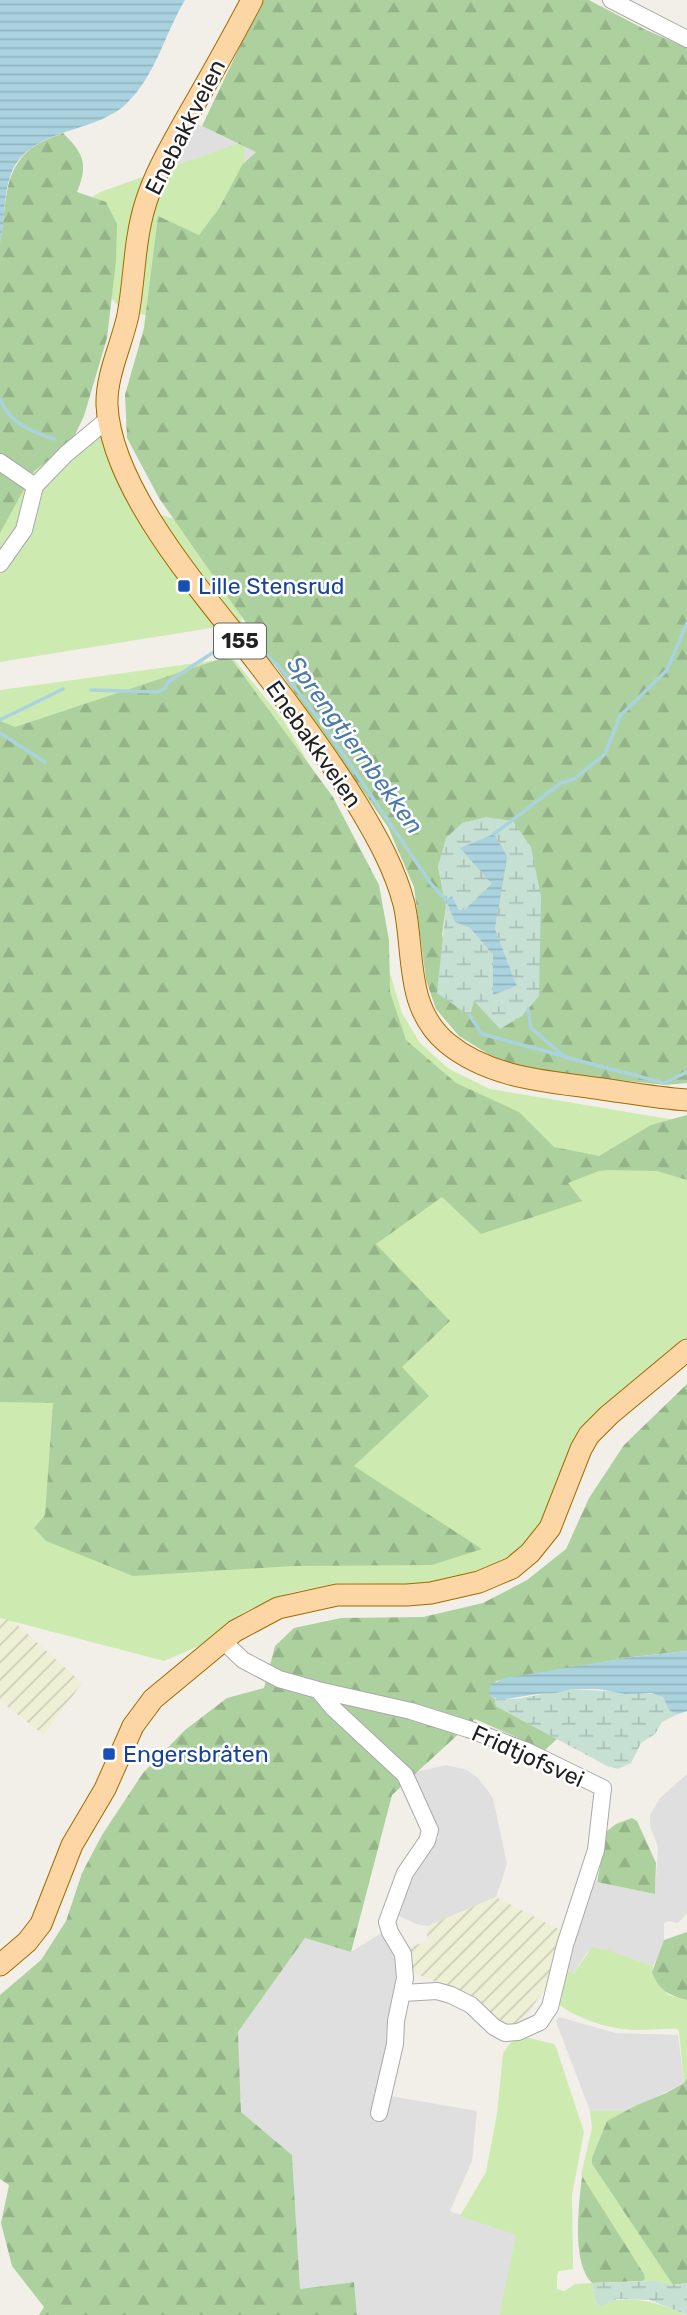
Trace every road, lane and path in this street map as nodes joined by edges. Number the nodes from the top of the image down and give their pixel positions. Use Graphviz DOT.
graph roads {
  1 [pos="252,0"];
  2 [pos="611,0"];
  3 [pos="687,39"];
  4 [pos="108,419"];
  5 [pos="0,462"];
  6 [pos="35,486"];
  7 [pos="0,564"];
  8 [pos="687,1100"];
  9 [pos="687,1350"];
  10 [pos="222,1640"];
  11 [pos="318,1690"];
  12 [pos="0,1965"];
  13 [pos="403,1993"];
  14 [pos="379,2113"];
  1 -- 4 [label="main road, Enebakkveien / 155"];
  2 -- 3 [label="street"];
  4 -- 6 [label="street"];
  4 -- 8 [label="main road, Enebakkveien / 155"];
  5 -- 6 [label="street"];
  6 -- 7 [label="street"];
  9 -- 10 [label="main road"];
  10 -- 11 [label="street, Fridtjofsvei"];
  10 -- 12 [label="main road"];
  11 -- 13 [label="street"];
  11 -- 13 [label="street, Fridtjofsvei"];
  13 -- 14 [label="street"];
}
